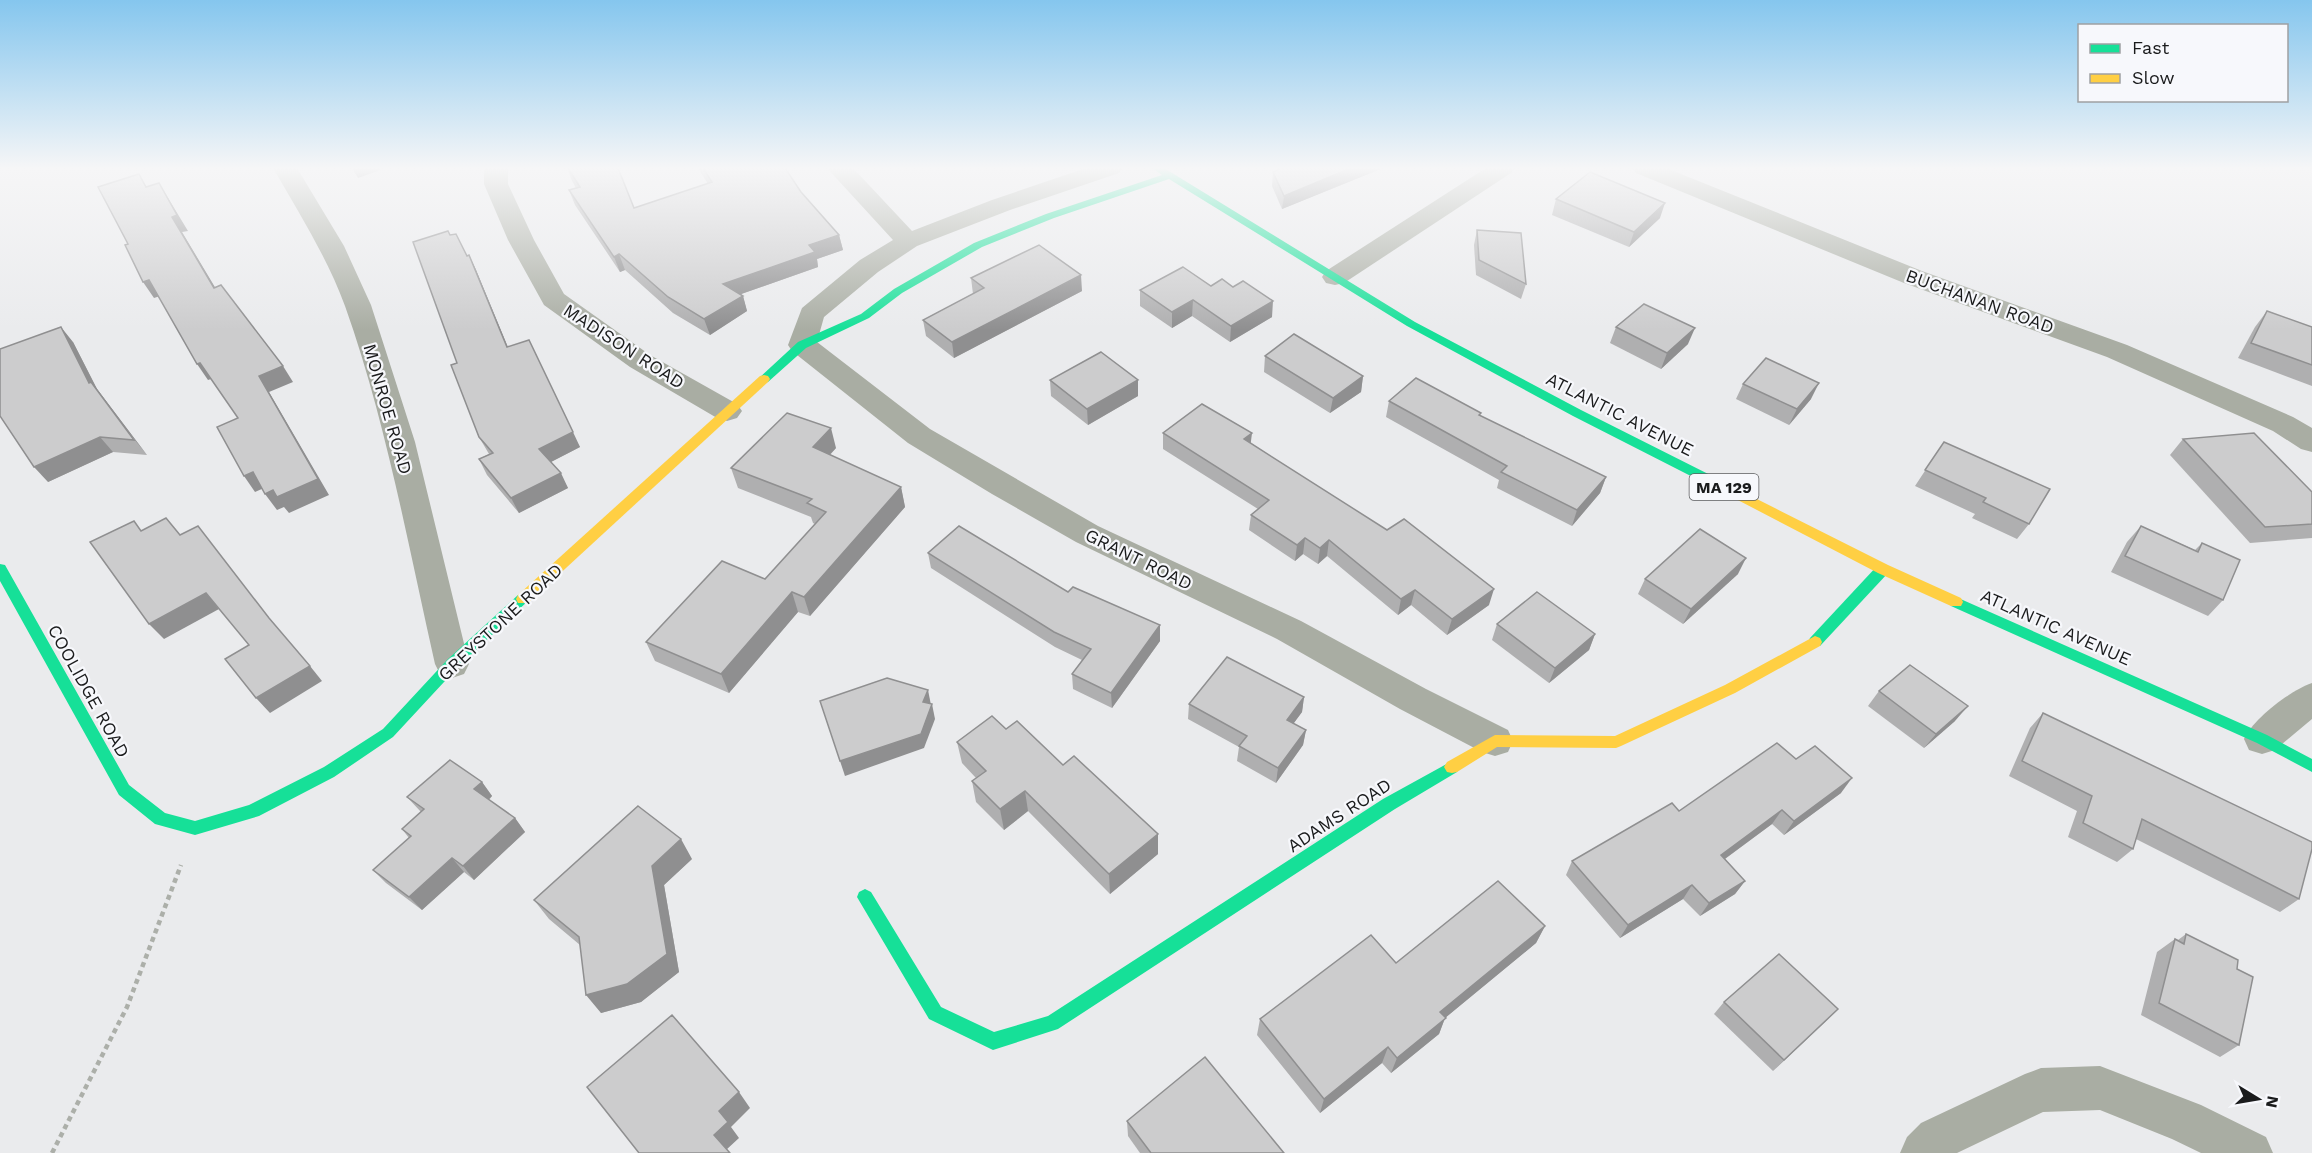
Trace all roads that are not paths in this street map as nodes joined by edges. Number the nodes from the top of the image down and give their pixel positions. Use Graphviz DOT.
graph roads {
  1 [pos="317,222"];
  2 [pos="513,222"];
  3 [pos="890,222"];
  4 [pos="958,222"];
  5 [pos="1036,222"];
  6 [pos="1245,222"];
  7 [pos="1420,222"];
  8 [pos="1777,222"];
  9 [pos="908,241"];
  10 [pos="1335,277"];
  11 [pos="802,345"];
  12 [pos="727,411"];
  13 [pos="2312,442"];
  14 [pos="0,569"];
  15 [pos="1883,569"];
  16 [pos="452,664"];
  17 [pos="2312,698"];
  18 [pos="2262,739"];
  19 [pos="1495,741"];
  20 [pos="2312,766"];
  21 [pos="195,828"];
  22 [pos="865,897"];
  23 [pos="1923,1153"];
  24 [pos="2250,1153"];
  1 -- 16 [label="street, MONROE ROAD"];
  2 -- 12 [label="street, MADISON ROAD"];
  3 -- 9 [label="street"];
  4 -- 9 [label="street"];
  5 -- 11 [label="street, GREYSTONE ROAD"];
  6 -- 10 [label="street, ATLANTIC AVENUE / MA 129"];
  7 -- 10 [label="street"];
  8 -- 13 [label="street, BUCHANAN ROAD"];
  9 -- 11 [label="street"];
  10 -- 15 [label="street, ATLANTIC AVENUE / MA 129"];
  11 -- 12 [label="street, GREYSTONE ROAD"];
  11 -- 19 [label="street, GRANT ROAD"];
  12 -- 16 [label="street, GREYSTONE ROAD"];
  14 -- 21 [label="street, COOLIDGE ROAD"];
  15 -- 18 [label="street, ATLANTIC AVENUE / MA 129"];
  15 -- 19 [label="street"];
  16 -- 21 [label="street, GREYSTONE ROAD"];
  17 -- 18 [label="street"];
  18 -- 20 [label="street, ATLANTIC AVENUE / MA 129"];
  19 -- 22 [label="street, ADAMS ROAD"];
  23 -- 24 [label="street"];
}
